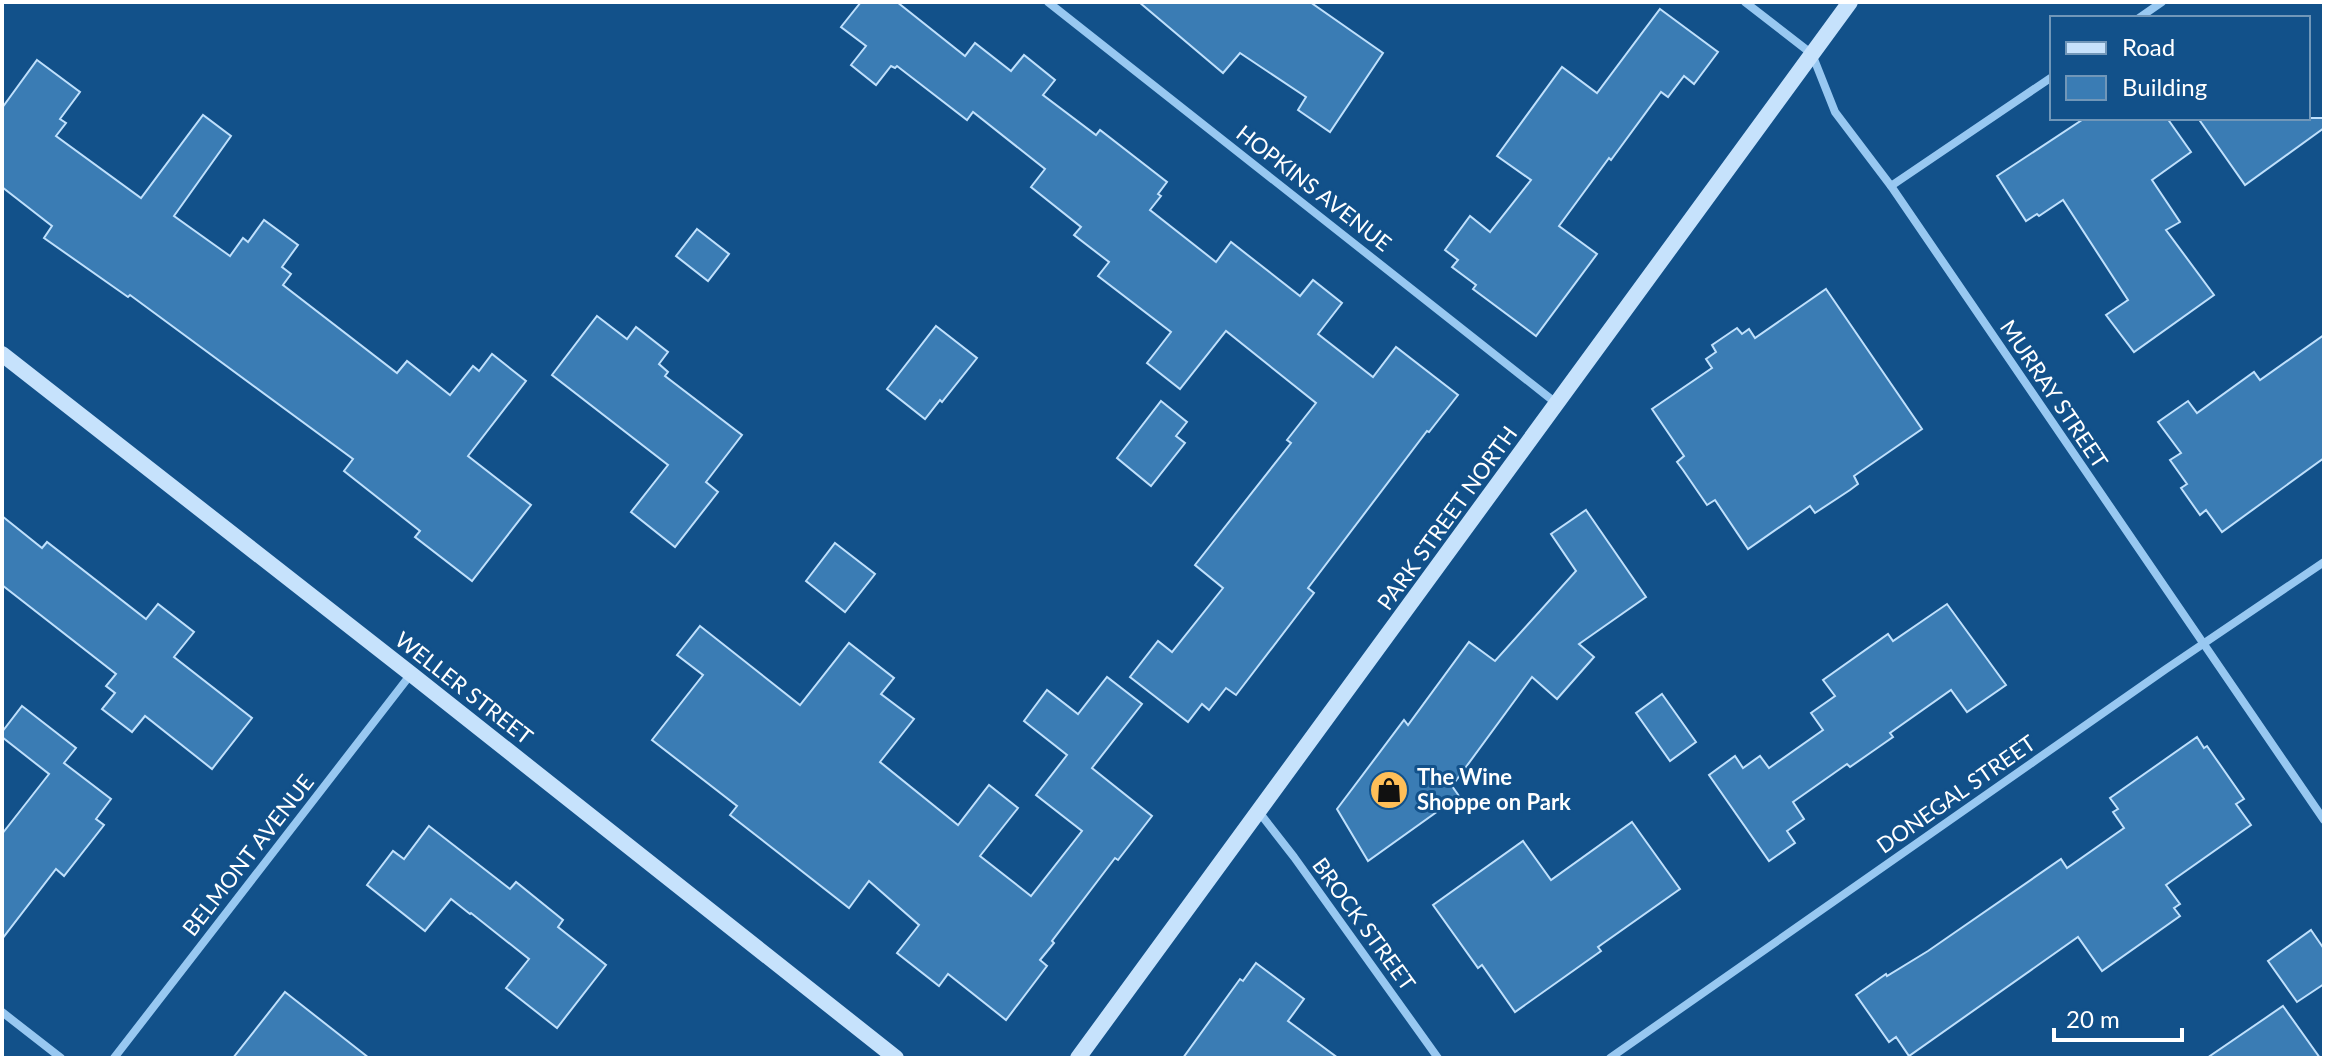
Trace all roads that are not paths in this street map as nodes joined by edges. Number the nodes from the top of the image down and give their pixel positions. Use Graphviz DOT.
graph roads {
  1 [pos="1048,2"];
  2 [pos="1745,2"];
  3 [pos="1850,2"];
  4 [pos="2162,2"];
  5 [pos="2142,16"];
  6 [pos="1812,54"];
  7 [pos="2050,78"];
  8 [pos="1891,186"];
  9 [pos="2,354"];
  10 [pos="1558,404"];
  11 [pos="2324,562"];
  12 [pos="2203,644"];
  13 [pos="411,674"];
  14 [pos="1259,812"];
  15 [pos="2324,820"];
  16 [pos="2,1012"];
  17 [pos="61,1058"];
  18 [pos="114,1058"];
  19 [pos="896,1058"];
  20 [pos="1078,1058"];
  21 [pos="1438,1058"];
  22 [pos="1610,1058"];
  1 -- 10 [label="street, HOPKINS AVENUE"];
  2 -- 6 [label="street"];
  3 -- 6 [label="street, PARK STREET NORTH"];
  4 -- 5 [label="street"];
  6 -- 8 [label="street, MURRAY STREET"];
  6 -- 10 [label="street, PARK STREET NORTH"];
  7 -- 8 [label="street"];
  8 -- 12 [label="street, MURRAY STREET"];
  9 -- 13 [label="street, WELLER STREET"];
  10 -- 14 [label="street, PARK STREET NORTH"];
  11 -- 12 [label="street, DONEGAL STREET"];
  12 -- 15 [label="street, MURRAY STREET"];
  12 -- 22 [label="street, DONEGAL STREET"];
  13 -- 18 [label="street, BELMONT AVENUE"];
  13 -- 19 [label="street, WELLER STREET"];
  14 -- 20 [label="street, PARK STREET NORTH"];
  14 -- 21 [label="street, BROCK STREET"];
  16 -- 17 [label="street"];
}
